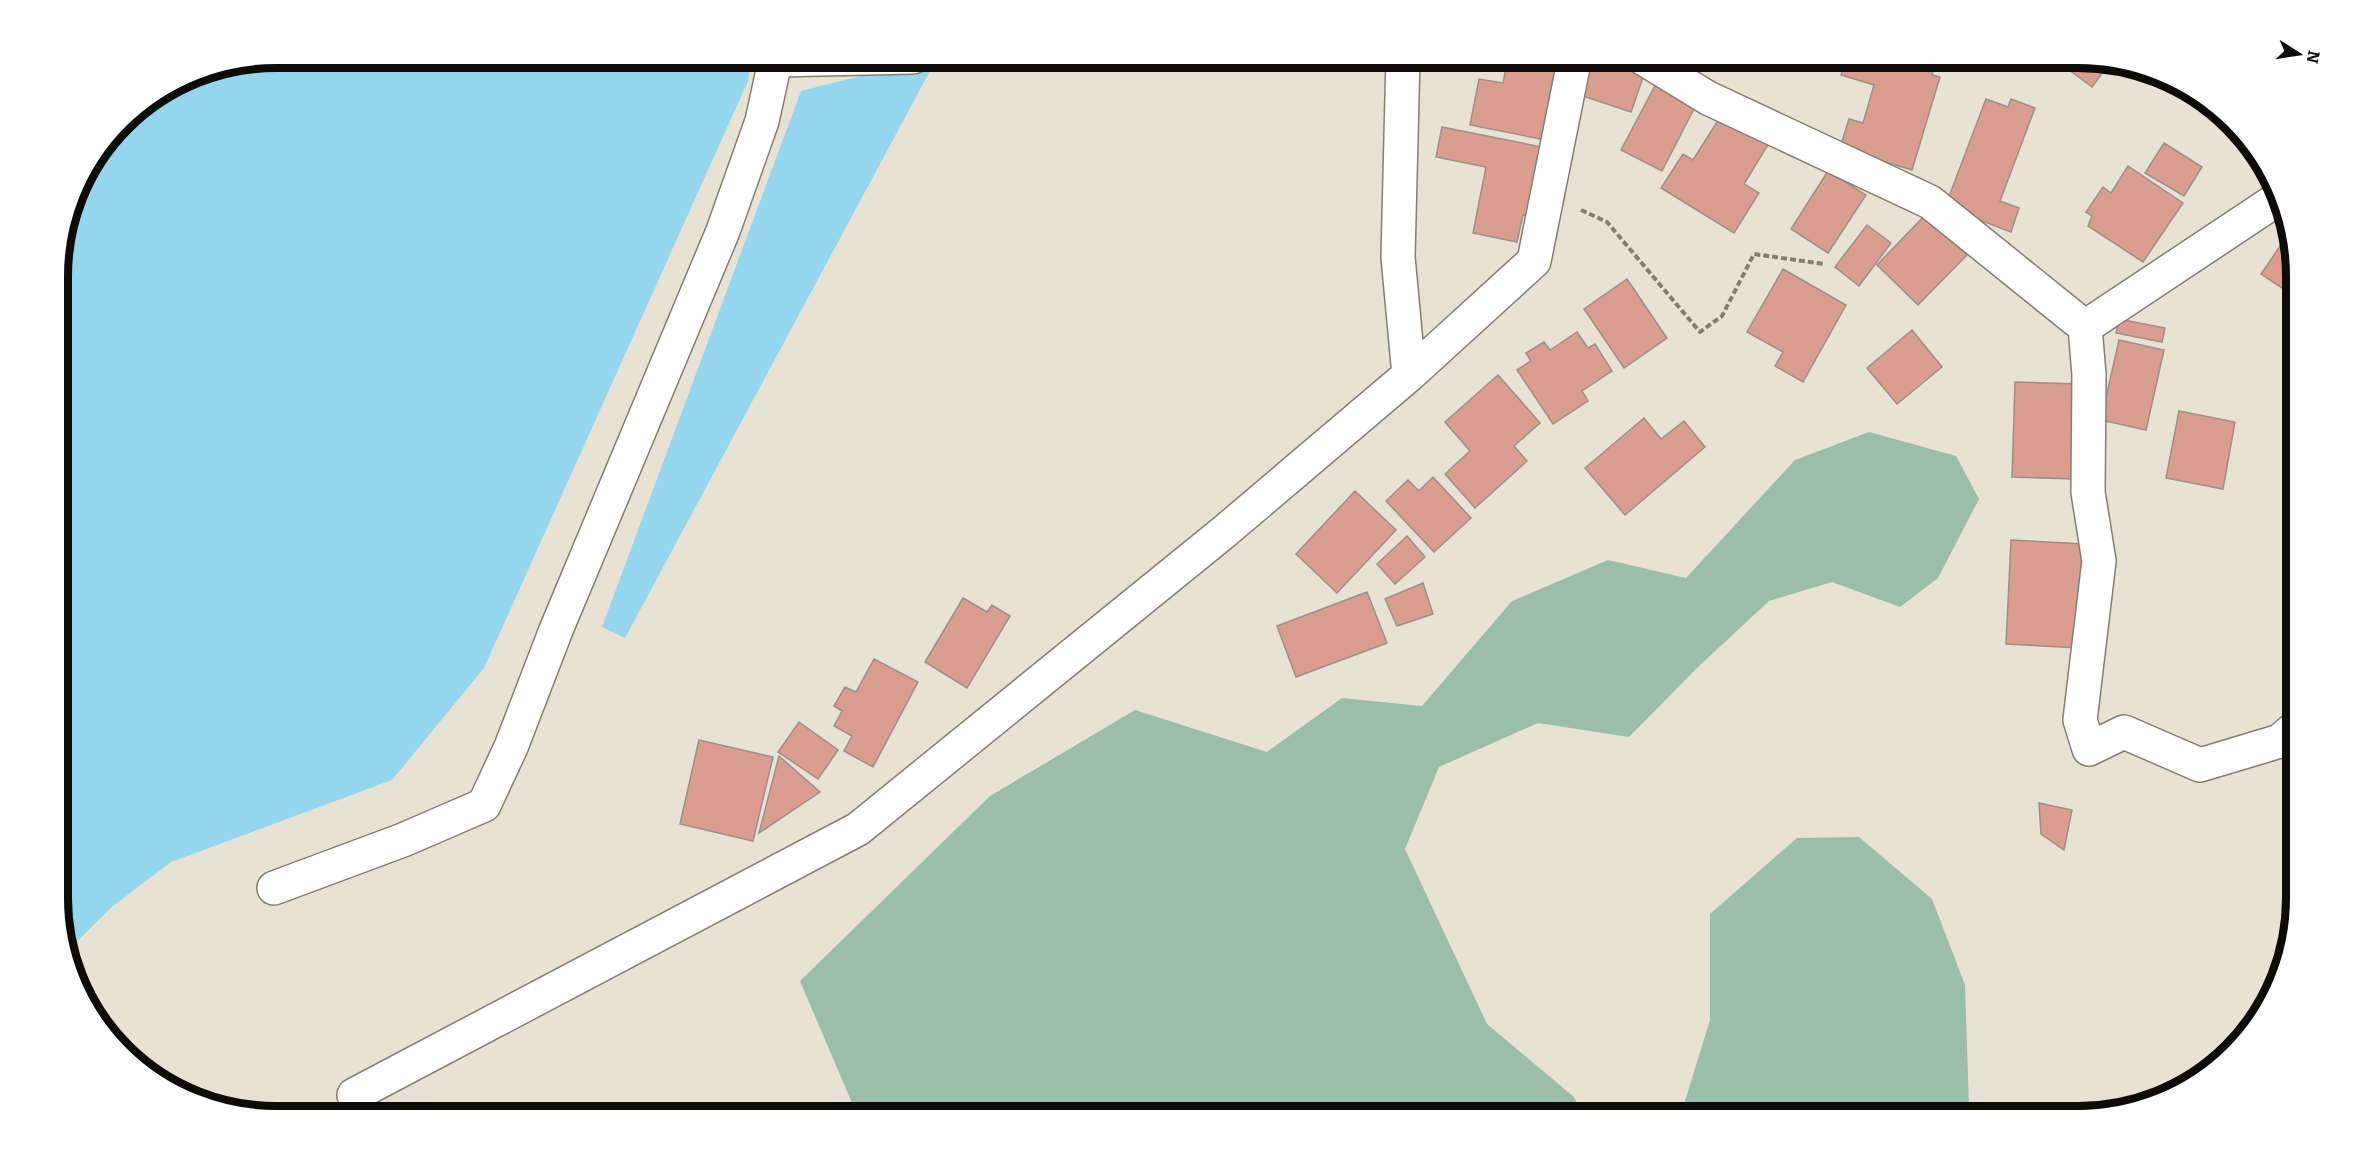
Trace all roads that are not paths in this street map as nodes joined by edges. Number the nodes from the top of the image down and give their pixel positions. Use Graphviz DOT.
graph roads {
  1 [pos="773,68"];
  2 [pos="1403,68"];
  3 [pos="1573,68"];
  4 [pos="1659,68"];
  5 [pos="2272,203"];
  6 [pos="2085,327"];
  7 [pos="1409,375"];
  8 [pos="2286,735"];
  9 [pos="274,888"];
  10 [pos="354,1095"];
  1 -- 9 [label="street"];
  2 -- 7 [label="street"];
  3 -- 7 [label="street"];
  4 -- 6 [label="street"];
  5 -- 6 [label="street"];
  6 -- 8 [label="street"];
  7 -- 10 [label="street"];
}
